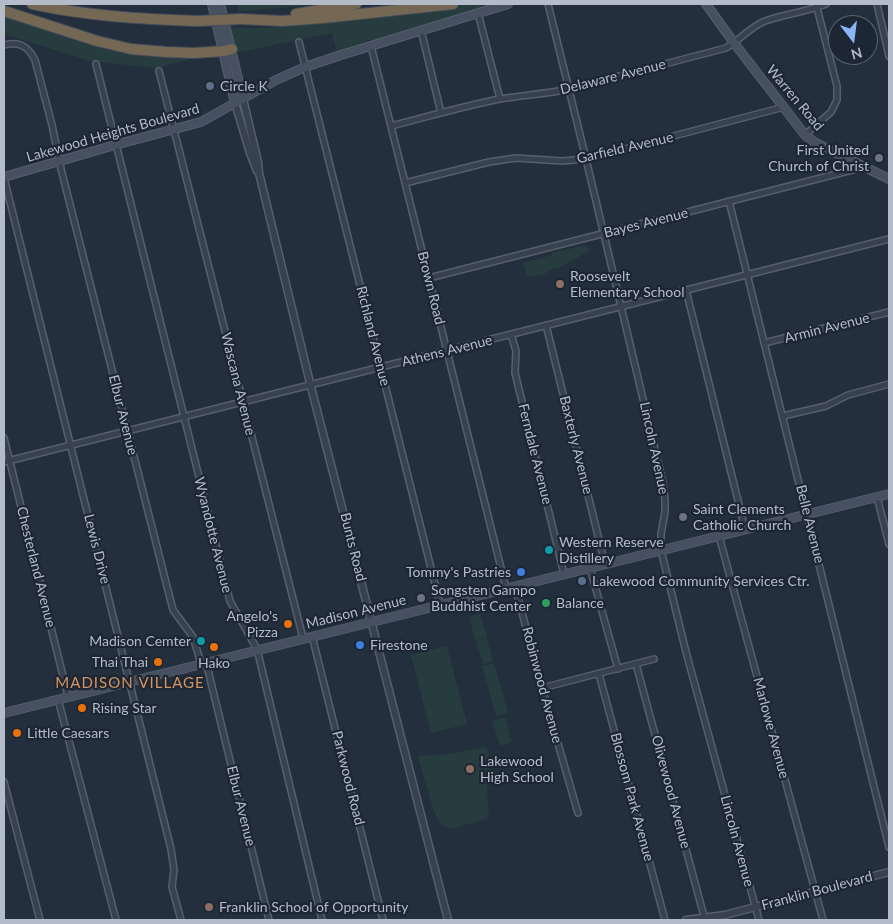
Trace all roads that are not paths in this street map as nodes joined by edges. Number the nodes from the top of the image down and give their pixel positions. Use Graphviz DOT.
graph roads {
  1 [pos="32,4"];
  2 [pos="212,4"];
  3 [pos="220,4"];
  4 [pos="356,4"];
  5 [pos="453,4"];
  6 [pos="508,4"];
  7 [pos="548,4"];
  8 [pos="706,4"];
  9 [pos="826,4"];
  10 [pos="877,4"];
  11 [pos="817,6"];
  12 [pos="4,11"];
  13 [pos="478,13"];
  14 [pos="241,19"];
  15 [pos="421,30"];
  16 [pos="299,42"];
  17 [pos="734,43"];
  18 [pos="4,45"];
  19 [pos="371,46"];
  20 [pos="888,47"];
  21 [pos="228,50"];
  22 [pos="889,56"];
  23 [pos="96,64"];
  24 [pos="305,68"];
  25 [pos="159,71"];
  26 [pos="569,89"];
  27 [pos="500,99"];
  28 [pos="239,101"];
  29 [pos="784,108"];
  30 [pos="441,113"];
  31 [pos="391,126"];
  32 [pos="174,130"];
  33 [pos="805,135"];
  34 [pos="115,145"];
  35 [pos="586,159"];
  36 [pos="59,162"];
  37 [pos="864,167"];
  38 [pos="4,178"];
  39 [pos="889,179"];
  40 [pos="405,183"];
  41 [pos="729,201"];
  42 [pos="604,234"];
  43 [pos="889,239"];
  44 [pos="747,275"];
  45 [pos="429,278"];
  46 [pos="686,290"];
  47 [pos="622,306"];
  48 [pos="889,312"];
  49 [pos="546,326"];
  50 [pos="511,334"];
  51 [pos="764,343"];
  52 [pos="446,351"];
  53 [pos="381,367"];
  54 [pos="889,384"];
  55 [pos="311,385"];
  56 [pos="242,402"];
  57 [pos="783,416"];
  58 [pos="183,417"];
  59 [pos="127,431"];
  60 [pos="4,438"];
  61 [pos="71,446"];
  62 [pos="7,462"];
  63 [pos="889,494"];
  64 [pos="877,497"];
  65 [pos="807,514"];
  66 [pos="745,530"];
  67 [pos="719,536"];
  68 [pos="889,544"];
  69 [pos="660,550"];
  70 [pos="605,564"];
  71 [pos="590,568"];
  72 [pos="564,574"];
  73 [pos="515,586"];
  74 [pos="506,588"];
  75 [pos="440,604"];
  76 [pos="372,621"];
  77 [pos="312,636"];
  78 [pos="303,638"];
  79 [pos="257,650"];
  80 [pos="654,659"];
  81 [pos="203,663"];
  82 [pos="636,664"];
  83 [pos="618,669"];
  84 [pos="599,674"];
  85 [pos="130,681"];
  86 [pos="542,688"];
  87 [pos="68,696"];
  88 [pos="58,699"];
  89 [pos="4,713"];
  90 [pos="4,782"];
  91 [pos="578,813"];
  92 [pos="889,847"];
  93 [pos="889,872"];
  94 [pos="815,892"];
  95 [pos="755,908"];
  96 [pos="705,919"];
  97 [pos="40,920"];
  98 [pos="116,920"];
  99 [pos="181,920"];
  100 [pos="269,920"];
  101 [pos="322,920"];
  102 [pos="383,920"];
  103 [pos="448,920"];
  104 [pos="665,920"];
  105 [pos="686,920"];
  106 [pos="759,920"];
  107 [pos="823,920"];
  1 -- 14 [label="highway, bridge"];
  2 -- 21 [label="main road"];
  3 -- 21 [label="main road"];
  4 -- 14 [label="highway"];
  5 -- 14 [label="highway"];
  6 -- 13 [label="main road, Lakewood Heights Boulevard"];
  7 -- 26 [label="street, Lincoln Avenue"];
  8 -- 17 [label="main road, Warren Road"];
  9 -- 11 [label="street, Delaware Avenue"];
  10 -- 20 [label="street"];
  11 -- 17 [label="street, Delaware Avenue"];
  11 -- 33 [label="street"];
  12 -- 21 [label="highway"];
  13 -- 15 [label="main road, Lakewood Heights Boulevard"];
  13 -- 27 [label="street"];
  15 -- 19 [label="main road, Lakewood Heights Boulevard"];
  15 -- 30 [label="street"];
  16 -- 24 [label="street, Richland Avenue"];
  17 -- 26 [label="street, Delaware Avenue"];
  17 -- 29 [label="main road, Warren Road"];
  18 -- 36 [label="street, Elbur Avenue"];
  19 -- 24 [label="main road, Lakewood Heights Boulevard"];
  19 -- 31 [label="street, Brown Road"];
  20 -- 22 [label="street"];
  21 -- 28 [label="main road"];
  23 -- 34 [label="street, Wyandotte Avenue"];
  24 -- 28 [label="main road, Lakewood Heights Boulevard"];
  24 -- 53 [label="street, Richland Avenue"];
  25 -- 32 [label="street, Wascana Avenue"];
  26 -- 27 [label="street, Delaware Avenue"];
  26 -- 35 [label="street, Lincoln Avenue"];
  27 -- 30 [label="street, Delaware Avenue"];
  28 -- 32 [label="main road, Lakewood Heights Boulevard"];
  28 -- 55 [label="street, Bunts Road"];
  29 -- 33 [label="main road, Warren Road"];
  29 -- 35 [label="street, Garfield Avenue"];
  30 -- 31 [label="street, Delaware Avenue"];
  31 -- 40 [label="street, Brown Road"];
  32 -- 34 [label="main road, Lakewood Heights Boulevard"];
  32 -- 56 [label="street, Wascana Avenue"];
  33 -- 37 [label="main road, Warren Road"];
  34 -- 36 [label="main road, Lakewood Heights Boulevard"];
  34 -- 58 [label="street, Wyandotte Avenue"];
  35 -- 40 [label="street, Garfield Avenue"];
  35 -- 42 [label="street, Lincoln Avenue"];
  36 -- 38 [label="main road, Lakewood Heights Boulevard"];
  36 -- 59 [label="street, Elbur Avenue"];
  37 -- 39 [label="main road, Warren Road"];
  37 -- 41 [label="street, Bayes Avenue"];
  38 -- 61 [label="street, Lewis Drive"];
  40 -- 45 [label="street, Brown Road"];
  41 -- 42 [label="street, Bayes Avenue"];
  41 -- 44 [label="street, Belle Avenue"];
  42 -- 45 [label="street, Bayes Avenue"];
  42 -- 47 [label="street, Lincoln Avenue"];
  43 -- 44 [label="street, Athens Avenue"];
  44 -- 46 [label="street, Athens Avenue"];
  44 -- 51 [label="street, Belle Avenue"];
  45 -- 52 [label="street, Brown Road"];
  46 -- 47 [label="street, Athens Avenue"];
  46 -- 66 [label="street"];
  47 -- 49 [label="street, Athens Avenue"];
  47 -- 69 [label="street, Lincoln Avenue"];
  48 -- 51 [label="street, Armin Avenue"];
  49 -- 50 [label="street, Athens Avenue"];
  49 -- 70 [label="street, Baxterly Avenue"];
  50 -- 52 [label="street, Athens Avenue"];
  50 -- 72 [label="street, Ferndale Avenue"];
  51 -- 57 [label="street, Belle Avenue"];
  52 -- 53 [label="street, Athens Avenue"];
  52 -- 74 [label="street, Brown Road"];
  53 -- 55 [label="street, Athens Avenue"];
  53 -- 75 [label="street, Richland Avenue"];
  54 -- 57 [label="street"];
  55 -- 56 [label="street, Athens Avenue"];
  55 -- 76 [label="street, Bunts Road"];
  56 -- 58 [label="street, Athens Avenue"];
  56 -- 78 [label="street, Wascana Avenue"];
  57 -- 65 [label="street, Belle Avenue"];
  58 -- 59 [label="street, Athens Avenue"];
  58 -- 79 [label="street, Wyandotte Avenue"];
  59 -- 61 [label="street, Athens Avenue"];
  59 -- 81 [label="street, Elbur Avenue"];
  60 -- 62 [label="street, Chesterland Avenue"];
  61 -- 62 [label="street, Athens Avenue"];
  61 -- 85 [label="street, Lewis Drive"];
  62 -- 87 [label="street, Chesterland Avenue"];
  63 -- 64 [label="main road, Madison Avenue"];
  64 -- 65 [label="main road, Madison Avenue"];
  64 -- 68 [label="street"];
  65 -- 66 [label="main road, Madison Avenue"];
  65 -- 92 [label="street, Belle Avenue"];
  66 -- 67 [label="main road, Madison Avenue"];
  67 -- 69 [label="main road, Madison Avenue"];
  67 -- 94 [label="street, Marlowe Avenue"];
  69 -- 70 [label="main road, Madison Avenue"];
  69 -- 95 [label="street, Lincoln Avenue"];
  70 -- 71 [label="main road, Madison Avenue"];
  71 -- 72 [label="main road, Madison Avenue"];
  71 -- 83 [label="street"];
  72 -- 73 [label="main road, Madison Avenue"];
  73 -- 74 [label="main road, Madison Avenue"];
  73 -- 86 [label="street, Robinwood Avenue"];
  74 -- 75 [label="main road, Madison Avenue"];
  75 -- 76 [label="main road, Madison Avenue"];
  76 -- 77 [label="main road, Madison Avenue"];
  76 -- 103 [label="street, Bunts Road"];
  77 -- 78 [label="main road, Madison Avenue"];
  77 -- 102 [label="street, Parkwood Road"];
  78 -- 79 [label="main road, Madison Avenue"];
  79 -- 81 [label="main road, Madison Avenue"];
  79 -- 101 [label="street, Wyandotte Avenue"];
  80 -- 82 [label="street"];
  81 -- 85 [label="main road, Madison Avenue"];
  81 -- 100 [label="street, Elbur Avenue"];
  82 -- 83 [label="street"];
  82 -- 96 [label="street, Olivewood Avenue"];
  83 -- 84 [label="street"];
  84 -- 86 [label="street"];
  84 -- 104 [label="street, Blossom Park Avenue"];
  85 -- 87 [label="main road, Madison Avenue"];
  85 -- 99 [label="street, Lewis Drive"];
  86 -- 91 [label="street, Robinwood Avenue"];
  87 -- 88 [label="main road, Madison Avenue"];
  88 -- 89 [label="main road, Madison Avenue"];
  88 -- 98 [label="street"];
  90 -- 97 [label="street"];
  93 -- 94 [label="street, Franklin Boulevard"];
  94 -- 95 [label="street, Franklin Boulevard"];
  94 -- 107 [label="street, Marlowe Avenue"];
  95 -- 96 [label="street, Franklin Boulevard"];
  95 -- 106 [label="street, Lincoln Avenue"];
  96 -- 105 [label="street, Franklin Boulevard"];
}
